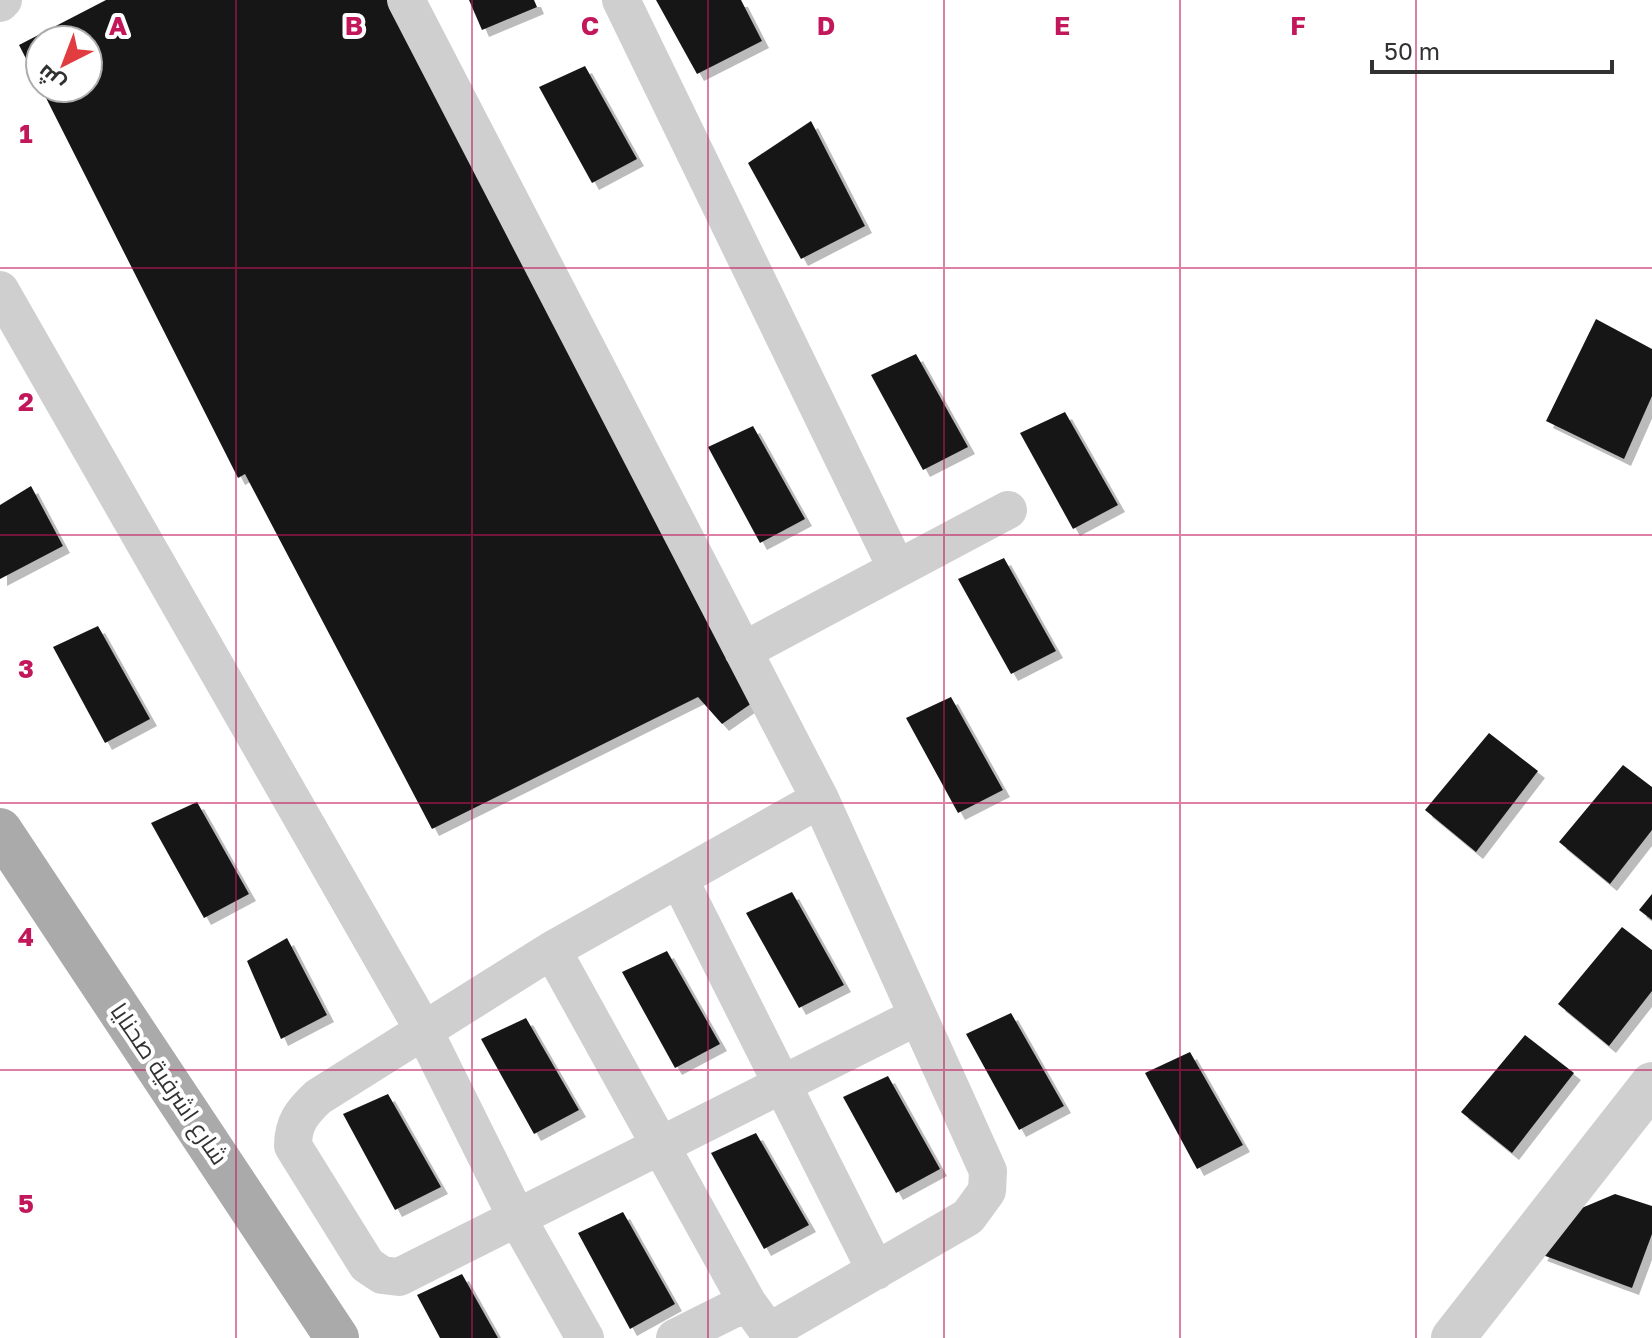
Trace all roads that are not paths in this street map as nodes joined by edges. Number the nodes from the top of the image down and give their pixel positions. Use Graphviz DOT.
graph roads {
  1 [pos="406,0"];
  2 [pos="621,0"];
  3 [pos="0,290"];
  4 [pos="1008,510"];
  5 [pos="897,569"];
  6 [pos="743,651"];
  7 [pos="820,799"];
  8 [pos="0,830"];
  9 [pos="679,879"];
  10 [pos="552,950"];
  11 [pos="918,1016"];
  12 [pos="423,1029"];
  13 [pos="782,1083"];
  14 [pos="1652,1084"];
  15 [pos="662,1142"];
  16 [pos="516,1216"];
  17 [pos="876,1271"];
  18 [pos="763,1324"];
  19 [pos="337,1338"];
  20 [pos="585,1338"];
  21 [pos="675,1338"];
  22 [pos="1453,1338"];
  1 -- 6 [label="street"];
  2 -- 5 [label="street"];
  3 -- 12 [label="street"];
  4 -- 5 [label="street"];
  5 -- 6 [label="street"];
  6 -- 7 [label="street"];
  7 -- 9 [label="street"];
  7 -- 11 [label="street"];
  8 -- 19 [label="main road, شارع اشرفية صحنايا"];
  9 -- 10 [label="street"];
  9 -- 13 [label="street"];
  10 -- 12 [label="street"];
  10 -- 15 [label="street"];
  11 -- 13 [label="street"];
  11 -- 17 [label="street"];
  12 -- 16 [label="street"];
  12 -- 16 [label="street"];
  13 -- 15 [label="street"];
  13 -- 17 [label="street"];
  14 -- 22 [label="street"];
  15 -- 16 [label="street"];
  15 -- 18 [label="street"];
  16 -- 20 [label="street"];
  17 -- 18 [label="street"];
  18 -- 21 [label="street"];
}
